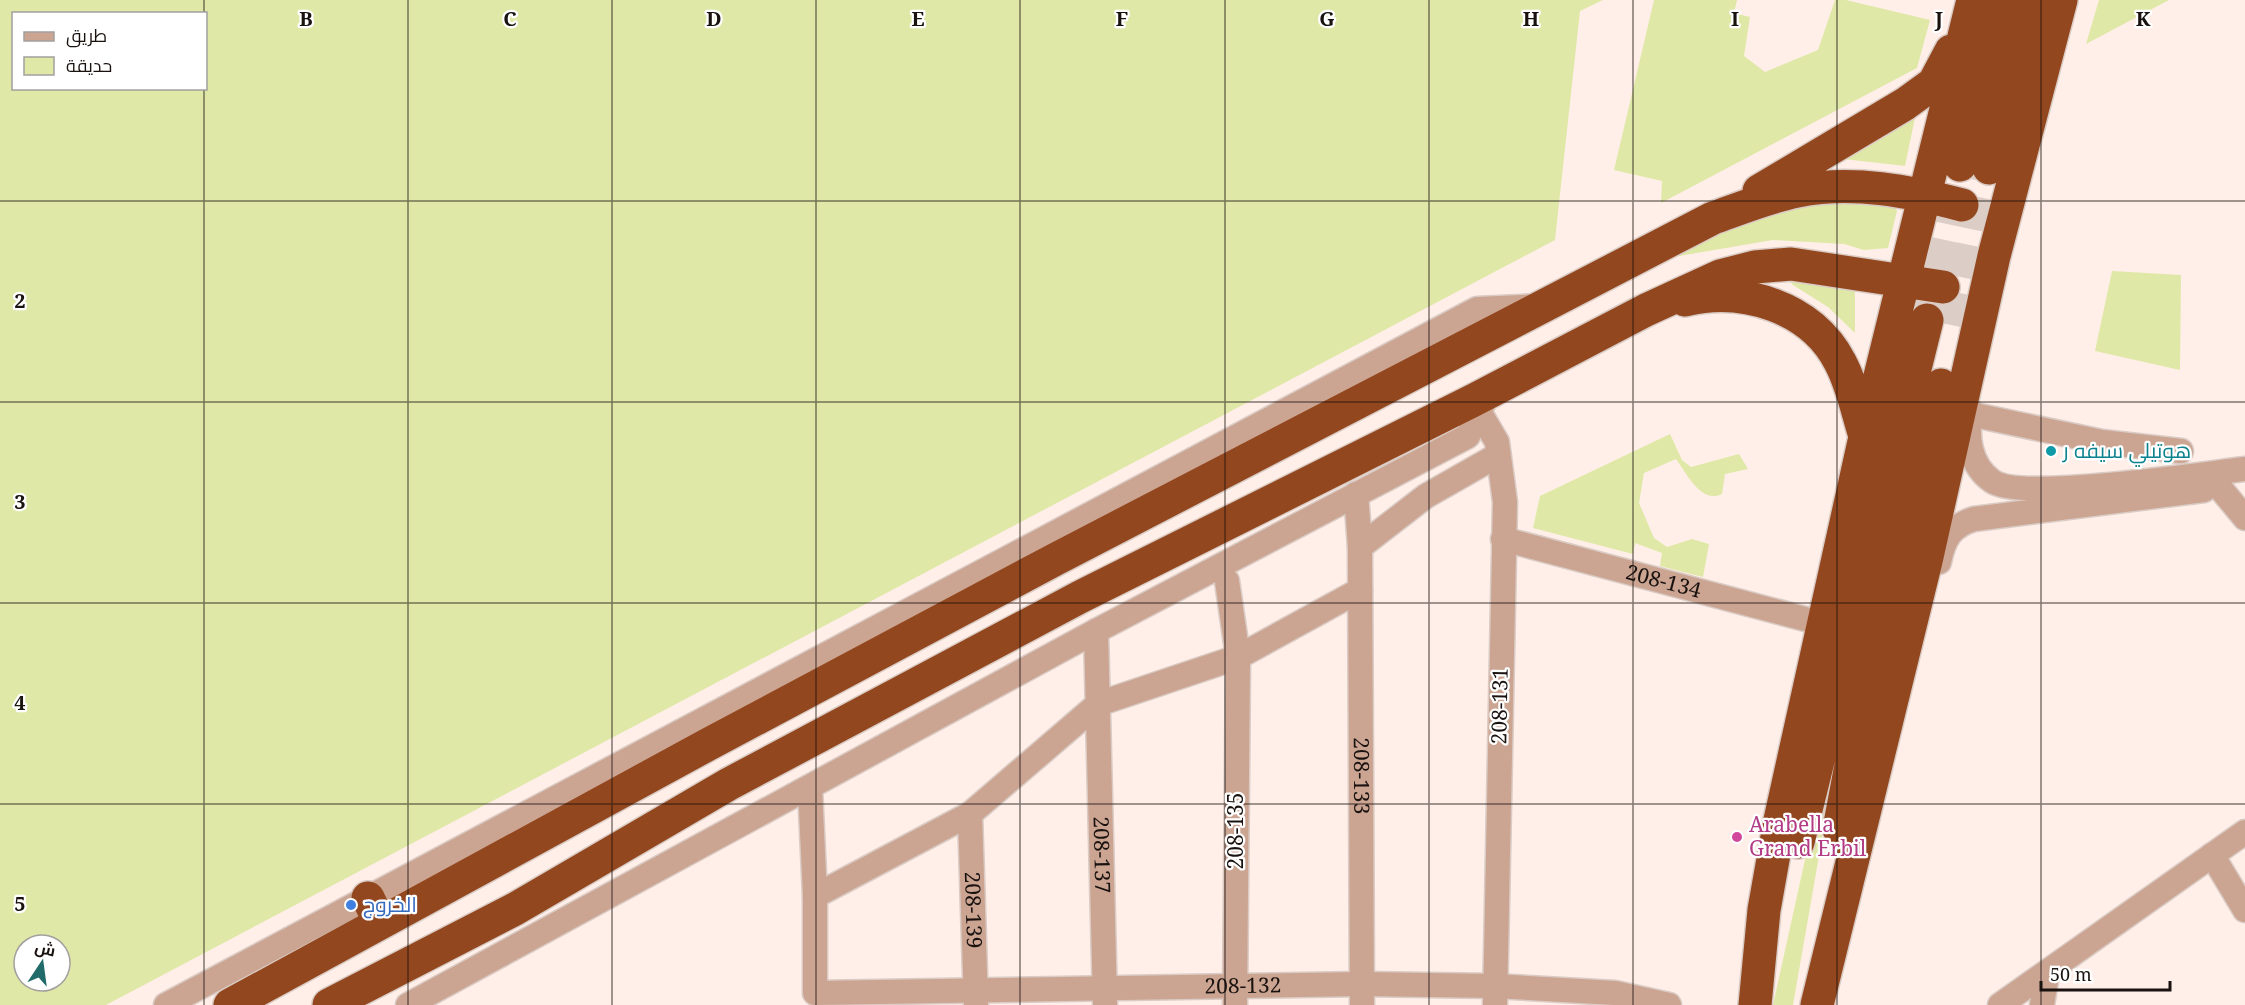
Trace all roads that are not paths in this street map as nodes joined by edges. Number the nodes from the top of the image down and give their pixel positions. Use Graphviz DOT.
graph roads {
  1 [pos="2002,0"];
  2 [pos="2030,0"];
  3 [pos="2061,0"];
  4 [pos="1971,9"];
  5 [pos="2020,152"];
  6 [pos="1713,218"];
  7 [pos="1918,223"];
  8 [pos="1994,256"];
  9 [pos="1905,280"];
  10 [pos="1943,287"];
  11 [pos="1545,306"];
  12 [pos="1646,310"];
  13 [pos="1484,403"];
  14 [pos="1970,414"];
  15 [pos="1865,437"];
  16 [pos="2181,451"];
  17 [pos="1498,455"];
  18 [pos="2245,469"];
  19 [pos="2245,485"];
  20 [pos="2220,488"];
  21 [pos="1356,494"];
  22 [pos="2245,518"];
  23 [pos="1503,539"];
  24 [pos="1360,547"];
  25 [pos="1227,581"];
  26 [pos="1360,590"];
  27 [pos="1824,624"];
  28 [pos="1096,631"];
  29 [pos="1238,657"];
  30 [pos="1098,704"];
  31 [pos="776,708"];
  32 [pos="1886,723"];
  33 [pos="707,745"];
  34 [pos="798,747"];
  35 [pos="729,784"];
  36 [pos="810,788"];
  37 [pos="970,814"];
  38 [pos="2245,832"];
  39 [pos="2212,855"];
  40 [pos="815,896"];
  41 [pos="2245,910"];
  42 [pos="374,911"];
  43 [pos="2047,974"];
  44 [pos="1362,995"];
  45 [pos="1495,995"];
  46 [pos="1235,996"];
  47 [pos="1105,997"];
  48 [pos="976,998"];
  49 [pos="166,1005"];
  50 [pos="230,1005"];
  51 [pos="329,1005"];
  52 [pos="408,1005"];
  53 [pos="1669,1005"];
  54 [pos="1757,1005"];
  55 [pos="1812,1005"];
  56 [pos="1817,1005"];
  57 [pos="2000,1005"];
  58 [pos="2042,1005"];
  1 -- 2 [label="highway"];
  3 -- 5 [label="highway"];
  4 -- 6 [label="highway"];
  4 -- 7 [label="highway"];
  5 -- 8 [label="highway"];
  5 -- 14 [label="street"];
  6 -- 7 [label="highway"];
  6 -- 11 [label="highway"];
  7 -- 8 [label="highway"];
  7 -- 9 [label="highway"];
  7 -- 10 [label="highway"];
  8 -- 10 [label="highway"];
  8 -- 32 [label="highway"];
  9 -- 10 [label="highway"];
  9 -- 12 [label="highway"];
  9 -- 15 [label="highway"];
  11 -- 31 [label="highway"];
  11 -- 42 [label="street"];
  12 -- 13 [label="highway"];
  12 -- 15 [label="highway"];
  13 -- 17 [label="street, 208-131"];
  13 -- 21 [label="street"];
  13 -- 34 [label="highway"];
  14 -- 16 [label="street"];
  14 -- 18 [label="street"];
  15 -- 27 [label="highway"];
  17 -- 23 [label="street, 208-131"];
  17 -- 24 [label="street"];
  19 -- 20 [label="street"];
  20 -- 22 [label="street"];
  20 -- 32 [label="street"];
  21 -- 24 [label="street, 208-133"];
  21 -- 28 [label="street"];
  23 -- 27 [label="street, 208-134"];
  23 -- 45 [label="street, 208-131"];
  24 -- 26 [label="street, 208-133"];
  25 -- 29 [label="street, 208-135"];
  26 -- 29 [label="street"];
  26 -- 44 [label="street, 208-133"];
  27 -- 54 [label="highway"];
  28 -- 30 [label="street, 208-137"];
  28 -- 36 [label="street"];
  29 -- 30 [label="street"];
  29 -- 46 [label="street, 208-135"];
  30 -- 37 [label="street"];
  30 -- 47 [label="street, 208-137"];
  31 -- 33 [label="highway"];
  31 -- 34 [label="highway"];
  32 -- 56 [label="highway"];
  33 -- 35 [label="highway"];
  33 -- 42 [label="highway"];
  34 -- 35 [label="highway"];
  35 -- 51 [label="highway"];
  36 -- 40 [label="street"];
  36 -- 52 [label="street"];
  37 -- 40 [label="street"];
  37 -- 48 [label="street, 208-139"];
  38 -- 39 [label="street"];
  39 -- 41 [label="street"];
  39 -- 43 [label="street"];
  40 -- 48 [label="street, 208-132"];
  42 -- 49 [label="street"];
  42 -- 50 [label="highway"];
  43 -- 57 [label="street"];
  43 -- 58 [label="street"];
  44 -- 45 [label="street, 208-132"];
  44 -- 46 [label="street, 208-132"];
  45 -- 53 [label="street, 208-132"];
  46 -- 47 [label="street, 208-132"];
  47 -- 48 [label="street, 208-132"];
  54 -- 55 [label="highway"];
}
